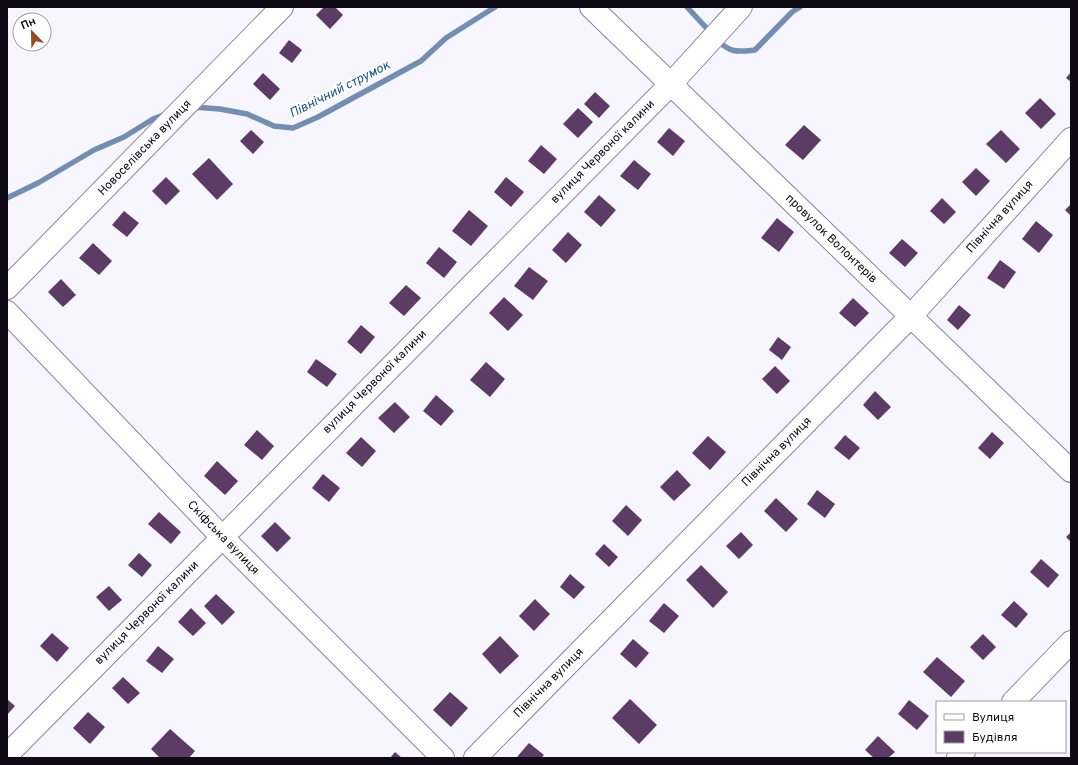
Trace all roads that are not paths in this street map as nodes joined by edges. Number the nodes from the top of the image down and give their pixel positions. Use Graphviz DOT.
graph roads {
  1 [pos="282,7"];
  2 [pos="591,7"];
  3 [pos="741,7"];
  4 [pos="670,84"];
  5 [pos="1071,139"];
  6 [pos="7,288"];
  7 [pos="7,312"];
  8 [pos="911,316"];
  9 [pos="1071,471"];
  10 [pos="222,537"];
  11 [pos="1071,642"];
  12 [pos="1014,701"];
  13 [pos="7,755"];
  14 [pos="443,758"];
  15 [pos="475,758"];
  1 -- 6 [label="street, Новоселівська вулиця"];
  2 -- 4 [label="street, провулок Волонтерів"];
  3 -- 4 [label="street, вулиця Червоної калини"];
  4 -- 8 [label="street, провулок Волонтерів"];
  4 -- 10 [label="street, вулиця Червоної калини"];
  5 -- 8 [label="street, Північна вулиця"];
  7 -- 10 [label="street, Скіфська вулиця"];
  8 -- 9 [label="street, провулок Волонтерів"];
  8 -- 15 [label="street, Північна вулиця"];
  10 -- 13 [label="street, вулиця Червоної калини"];
  10 -- 14 [label="street, Скіфська вулиця"];
  11 -- 12 [label="street"];
}
